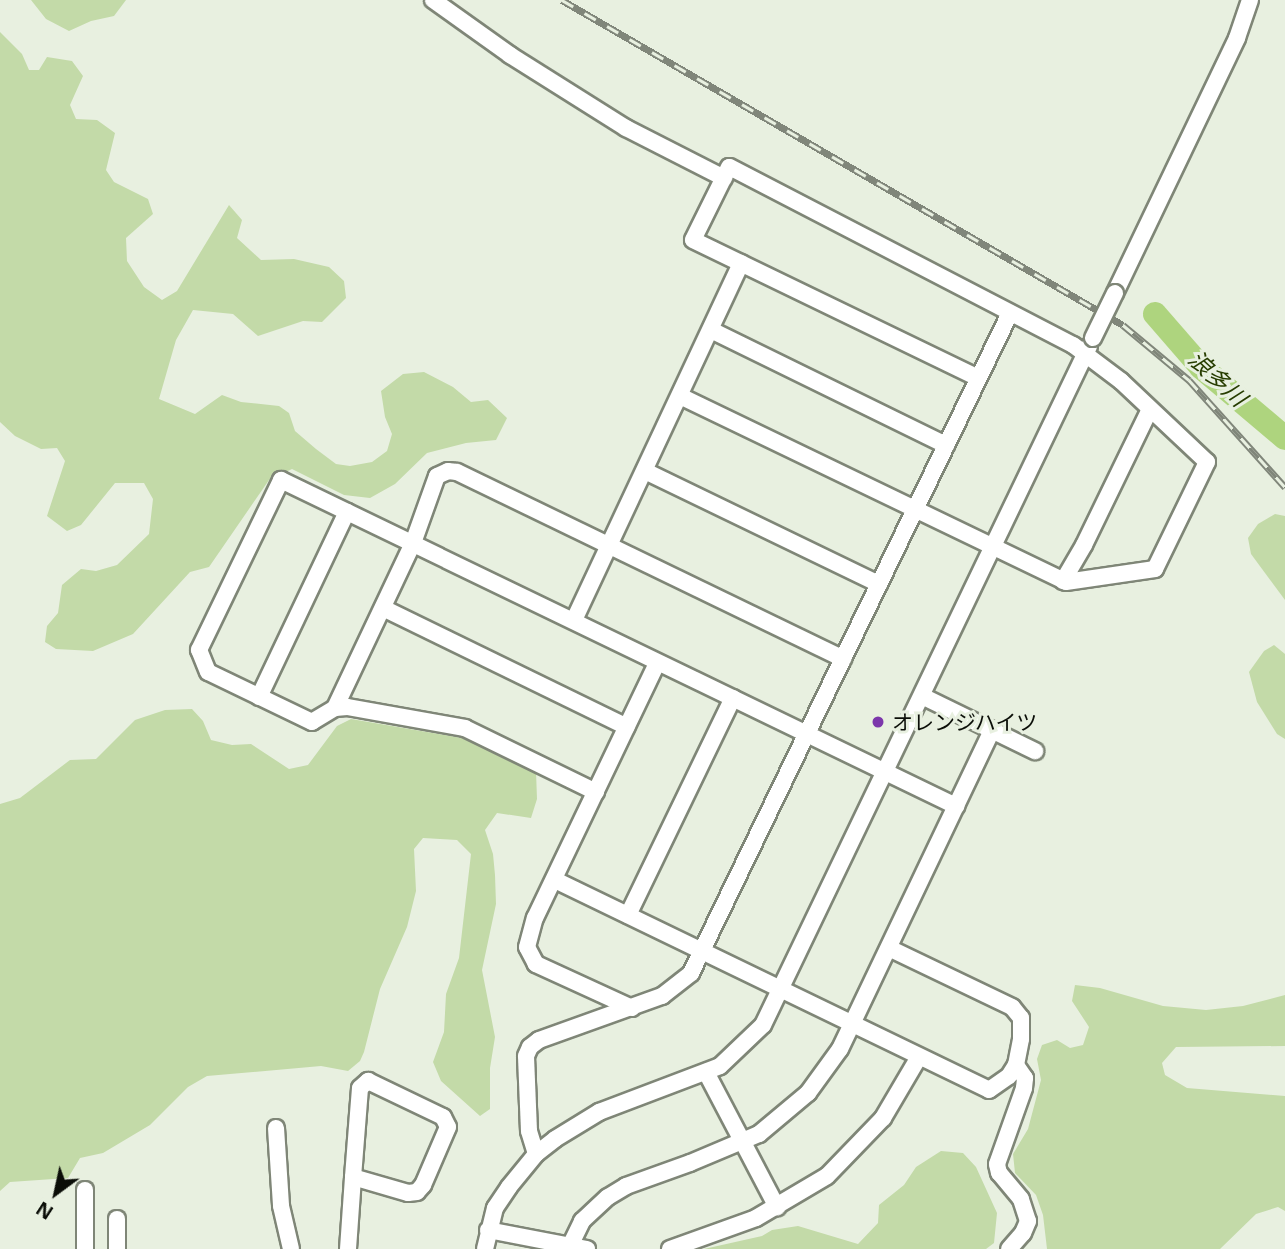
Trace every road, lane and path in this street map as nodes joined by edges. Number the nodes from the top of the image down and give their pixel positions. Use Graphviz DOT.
graph roads {
  1 [pos="433,0"];
  2 [pos="1250,0"];
  3 [pos="723,178"];
  4 [pos="741,263"];
  5 [pos="1010,313"];
  6 [pos="711,330"];
  7 [pos="1086,354"];
  8 [pos="978,378"];
  9 [pos="680,396"];
  10 [pos="1150,409"];
  11 [pos="946,445"];
  12 [pos="645,471"];
  13 [pos="915,510"];
  14 [pos="348,512"];
  15 [pos="413,544"];
  16 [pos="610,545"];
  17 [pos="993,547"];
  18 [pos="1063,581"];
  19 [pos="879,584"];
  20 [pos="383,608"];
  21 [pos="574,620"];
  22 [pos="843,659"];
  23 [pos="657,663"];
  24 [pos="922,696"];
  25 [pos="258,697"];
  26 [pos="733,698"];
  27 [pos="335,708"];
  28 [pos="627,727"];
  29 [pos="992,730"];
  30 [pos="808,733"];
  31 [pos="1035,751"];
  32 [pos="886,771"];
  33 [pos="596,792"];
  34 [pos="956,806"];
  35 [pos="555,880"];
  36 [pos="628,915"];
  37 [pos="889,948"];
  38 [pos="703,951"];
  39 [pos="781,991"];
  40 [pos="632,1008"];
  41 [pos="852,1025"];
  42 [pos="919,1057"];
  43 [pos="1016,1065"];
  44 [pos="706,1072"];
  45 [pos="276,1128"];
  46 [pos="742,1141"];
  47 [pos="536,1154"];
  48 [pos="353,1177"];
  49 [pos="85,1190"];
  50 [pos="778,1207"];
  51 [pos="117,1219"];
  52 [pos="488,1230"];
  53 [pos="570,1246"];
  54 [pos="85,1249"];
  55 [pos="117,1249"];
  56 [pos="291,1249"];
  57 [pos="348,1249"];
  58 [pos="485,1249"];
  59 [pos="587,1249"];
  60 [pos="670,1249"];
  61 [pos="1009,1249"];
  1 -- 3 [label="street"];
  2 -- 7 [label="street, bridge"];
  3 -- 4 [label="street"];
  3 -- 5 [label="street"];
  4 -- 6 [label="street"];
  4 -- 8 [label="street"];
  5 -- 7 [label="street"];
  5 -- 8 [label="street"];
  6 -- 9 [label="street"];
  6 -- 11 [label="street"];
  7 -- 10 [label="street"];
  7 -- 17 [label="street"];
  8 -- 11 [label="street"];
  9 -- 12 [label="street"];
  9 -- 13 [label="street"];
  10 -- 18 [label="street"];
  10 -- 18 [label="street"];
  11 -- 13 [label="street"];
  12 -- 16 [label="street"];
  12 -- 19 [label="street"];
  13 -- 17 [label="street"];
  13 -- 19 [label="street"];
  14 -- 15 [label="street"];
  14 -- 25 [label="street"];
  14 -- 25 [label="street"];
  15 -- 16 [label="street"];
  15 -- 20 [label="street"];
  15 -- 21 [label="street"];
  16 -- 21 [label="street"];
  16 -- 22 [label="street"];
  17 -- 18 [label="street"];
  17 -- 24 [label="street"];
  19 -- 22 [label="street"];
  20 -- 27 [label="street"];
  20 -- 28 [label="street"];
  21 -- 23 [label="street"];
  22 -- 30 [label="street"];
  23 -- 26 [label="street"];
  23 -- 28 [label="street"];
  24 -- 29 [label="street"];
  24 -- 32 [label="street"];
  25 -- 27 [label="street"];
  26 -- 30 [label="street"];
  26 -- 36 [label="street"];
  27 -- 33 [label="street"];
  28 -- 33 [label="street"];
  29 -- 31 [label="street"];
  29 -- 34 [label="street"];
  30 -- 32 [label="street"];
  30 -- 38 [label="street"];
  32 -- 34 [label="street"];
  32 -- 39 [label="street"];
  33 -- 35 [label="street"];
  34 -- 37 [label="street"];
  35 -- 36 [label="street"];
  35 -- 40 [label="street"];
  36 -- 38 [label="street"];
  37 -- 41 [label="street"];
  37 -- 43 [label="street"];
  38 -- 39 [label="street"];
  38 -- 40 [label="street"];
  39 -- 41 [label="street"];
  39 -- 44 [label="street"];
  40 -- 47 [label="street"];
  41 -- 42 [label="street"];
  41 -- 46 [label="street"];
  42 -- 43 [label="street"];
  42 -- 50 [label="street"];
  43 -- 61 [label="street"];
  44 -- 46 [label="street"];
  44 -- 47 [label="street"];
  45 -- 56 [label="street"];
  46 -- 50 [label="street"];
  46 -- 53 [label="street"];
  47 -- 52 [label="street"];
  48 -- 48 [label="street"];
  48 -- 57 [label="street"];
  49 -- 54 [label="street"];
  50 -- 60 [label="street"];
  51 -- 55 [label="street"];
  52 -- 53 [label="street"];
  52 -- 58 [label="street"];
  53 -- 59 [label="street"];
}
